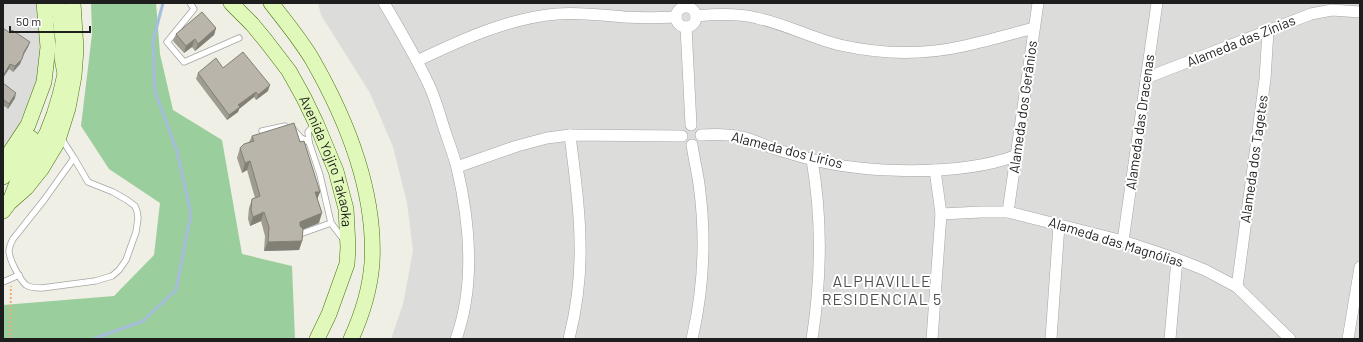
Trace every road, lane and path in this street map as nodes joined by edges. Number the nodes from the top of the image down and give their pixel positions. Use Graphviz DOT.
graph roads {
  1 [pos="44,3"];
  2 [pos="58,3"];
  3 [pos="73,3"];
  4 [pos="190,3"];
  5 [pos="231,3"];
  6 [pos="271,3"];
  7 [pos="384,3"];
  8 [pos="1038,3"];
  9 [pos="1157,3"];
  10 [pos="686,5"];
  11 [pos="1360,12"];
  12 [pos="696,16"];
  13 [pos="676,17"];
  14 [pos="686,27"];
  15 [pos="1034,28"];
  16 [pos="1268,31"];
  17 [pos="239,38"];
  18 [pos="62,58"];
  19 [pos="417,61"];
  20 [pos="1146,78"];
  21 [pos="316,123"];
  22 [pos="691,125"];
  23 [pos="262,131"];
  24 [pos="701,134"];
  25 [pos="570,135"];
  26 [pos="59,136"];
  27 [pos="682,136"];
  28 [pos="308,142"];
  29 [pos="692,145"];
  30 [pos="1015,156"];
  31 [pos="74,158"];
  32 [pos="812,160"];
  33 [pos="3,163"];
  34 [pos="457,167"];
  35 [pos="935,170"];
  36 [pos="3,177"];
  37 [pos="6,207"];
  38 [pos="1008,212"];
  39 [pos="941,214"];
  40 [pos="331,223"];
  41 [pos="1059,225"];
  42 [pos="300,234"];
  43 [pos="1122,241"];
  44 [pos="348,247"];
  45 [pos="1177,259"];
  46 [pos="1360,267"];
  47 [pos="19,275"];
  48 [pos="11,279"];
  49 [pos="3,282"];
  50 [pos="1237,287"];
  51 [pos="10,339"];
  52 [pos="317,339"];
  53 [pos="351,339"];
  54 [pos="456,339"];
  55 [pos="569,339"];
  56 [pos="692,339"];
  57 [pos="812,339"];
  58 [pos="932,339"];
  59 [pos="1051,339"];
  60 [pos="1170,339"];
  61 [pos="1290,339"];
  62 [pos="1348,339"];
  1 -- 33 [label="main road"];
  2 -- 18 [label="main road"];
  3 -- 26 [label="main road"];
  4 -- 17 [label="lane"];
  5 -- 21 [label="main road, Avenida Yojiro Takaoka"];
  6 -- 53 [label="main road, Avenida Yojiro Takaoka"];
  7 -- 19 [label="street"];
  8 -- 15 [label="street, Alameda dos Gerânios"];
  9 -- 20 [label="street, Alameda das Dracenas"];
  10 -- 12 [label="street"];
  10 -- 13 [label="street"];
  11 -- 16 [label="street, Alameda das Zínias"];
  12 -- 14 [label="street"];
  12 -- 15 [label="street"];
  13 -- 14 [label="street"];
  13 -- 19 [label="street"];
  14 -- 22 [label="street"];
  15 -- 30 [label="street, Alameda dos Gerânios"];
  16 -- 20 [label="street, Alameda das Zínias"];
  16 -- 50 [label="street, Alameda dos Tagetes"];
  18 -- 36 [label="main road"];
  18 -- 37 [label="main road"];
  19 -- 34 [label="street"];
  20 -- 43 [label="street, Alameda das Dracenas"];
  21 -- 28 [label="lane"];
  21 -- 44 [label="main road, Avenida Yojiro Takaoka"];
  22 -- 24 [label="street"];
  22 -- 27 [label="street"];
  23 -- 28 [label="lane"];
  24 -- 29 [label="street"];
  24 -- 32 [label="street, Alameda dos Lírios"];
  25 -- 27 [label="street"];
  25 -- 34 [label="street"];
  25 -- 55 [label="street"];
  26 -- 31 [label="lane"];
  26 -- 37 [label="main road"];
  27 -- 29 [label="street"];
  28 -- 40 [label="lane"];
  29 -- 56 [label="street"];
  30 -- 35 [label="street, Alameda dos Lírios"];
  30 -- 38 [label="street, Alameda dos Gerânios"];
  31 -- 47 [label="lane"];
  31 -- 47 [label="lane"];
  32 -- 35 [label="street, Alameda dos Lírios"];
  32 -- 57 [label="street"];
  34 -- 54 [label="street"];
  35 -- 39 [label="street"];
  38 -- 39 [label="street, Alameda das Magnólias"];
  38 -- 41 [label="street, Alameda das Magnólias"];
  39 -- 58 [label="street"];
  40 -- 42 [label="lane"];
  40 -- 44 [label="lane"];
  41 -- 43 [label="street, Alameda das Magnólias"];
  41 -- 59 [label="street"];
  43 -- 45 [label="street, Alameda das Magnólias"];
  44 -- 52 [label="main road, Avenida Yojiro Takaoka"];
  45 -- 50 [label="street, Alameda das Magnólias"];
  45 -- 60 [label="street"];
  46 -- 62 [label="street"];
  47 -- 48 [label="lane"];
  48 -- 49 [label="lane"];
  48 -- 51 [label="path"];
  50 -- 61 [label="street, Alameda das Magnólias"];
}
